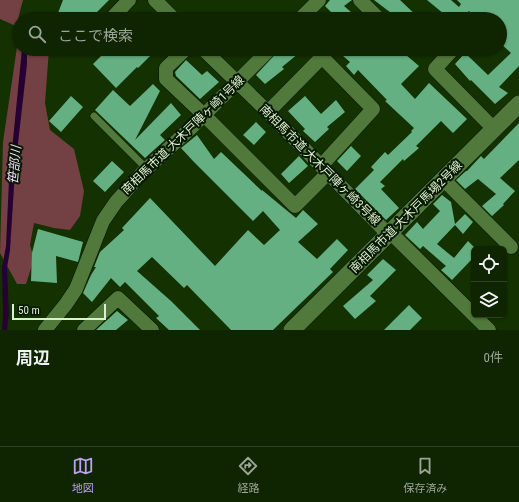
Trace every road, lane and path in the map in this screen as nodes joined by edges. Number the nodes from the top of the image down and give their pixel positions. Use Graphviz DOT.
graph roads {
  1 [pos="129,0"];
  2 [pos="319,0"];
  3 [pos="360,0"];
  4 [pos="162,2"];
  5 [pos="118,12"];
  6 [pos="169,12"];
  7 [pos="307,12"];
  8 [pos="372,12"];
  9 [pos="179,56"];
  10 [pos="210,56"];
  11 [pos="263,56"];
  12 [pos="447,56"];
  13 [pos="238,82"];
  14 [pos="518,106"];
  15 [pos="268,112"];
  16 [pos="204,115"];
  17 [pos="94,116"];
  18 [pos="493,128"];
  19 [pos="147,168"];
  20 [pos="325,169"];
  21 [pos="443,179"];
  22 [pos="389,233"];
  23 [pos="511,247"];
  24 [pos="51,328"];
  25 [pos="84,330"];
  26 [pos="152,330"];
  27 [pos="292,330"];
  28 [pos="489,330"];
  1 -- 5 [label="street"];
  2 -- 7 [label="street"];
  3 -- 8 [label="street"];
  4 -- 6 [label="street"];
  9 -- 16 [label="street"];
  10 -- 13 [label="street, 南相馬市道 大木戸陣ヶ崎3号線"];
  11 -- 13 [label="street, 南相馬市道 大木戸陣ヶ崎1号線"];
  12 -- 18 [label="street"];
  13 -- 15 [label="street, 南相馬市道 大木戸陣ヶ崎3号線"];
  13 -- 16 [label="street, 南相馬市道 大木戸陣ヶ崎1号線"];
  14 -- 18 [label="street, 南相馬市道 大木戸馬場2号線"];
  15 -- 20 [label="street, 南相馬市道 大木戸陣ヶ崎3号線"];
  15 -- 20 [label="street"];
  16 -- 19 [label="street, 南相馬市道 大木戸陣ヶ崎1号線"];
  16 -- 20 [label="street"];
  17 -- 19 [label="lane"];
  18 -- 21 [label="street, 南相馬市道 大木戸馬場2号線"];
  19 -- 24 [label="street, 南相馬市道 大木戸陣ヶ崎1号線"];
  20 -- 22 [label="street, 南相馬市道 大木戸陣ヶ崎3号線"];
  21 -- 22 [label="street, 南相馬市道 大木戸馬場2号線"];
  21 -- 23 [label="street"];
  22 -- 27 [label="street, 南相馬市道 大木戸馬場2号線"];
  22 -- 28 [label="street, 南相馬市道 大木戸陣ヶ崎3号線"];
  25 -- 26 [label="street"];
}
